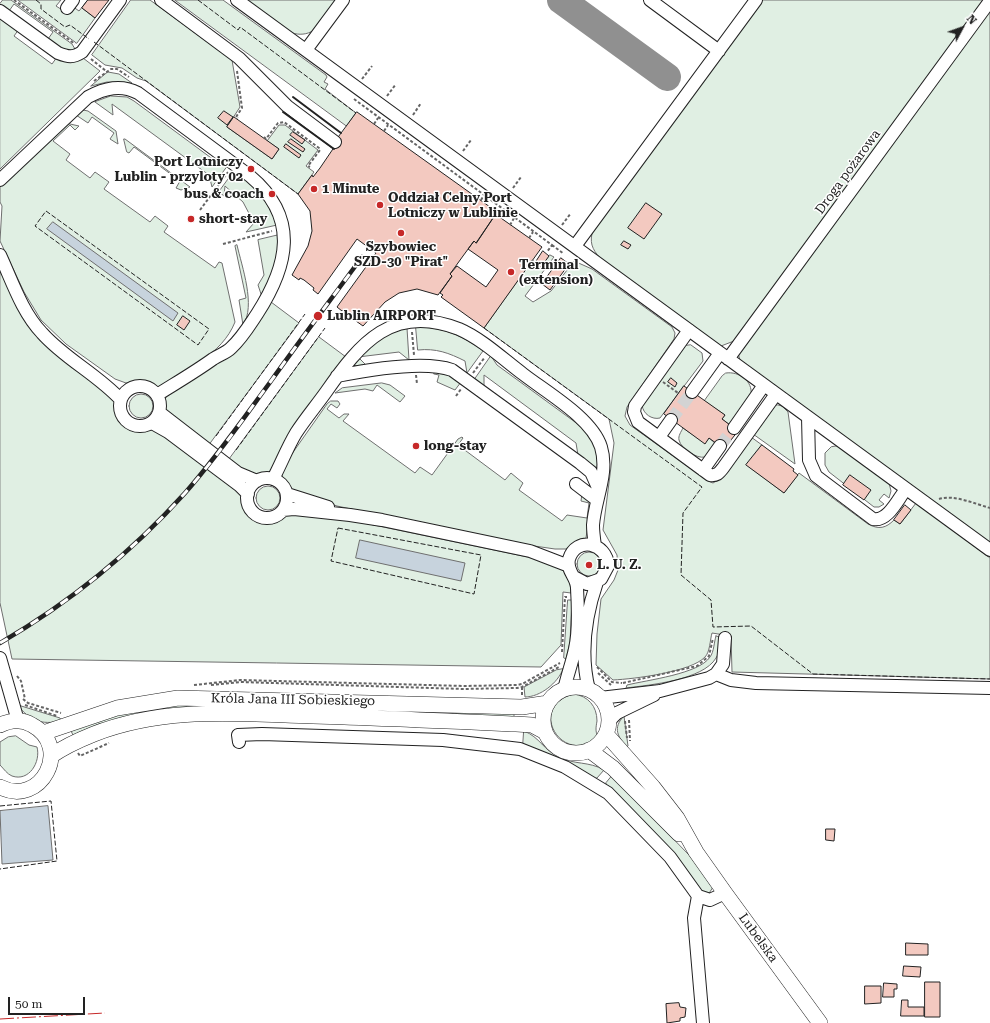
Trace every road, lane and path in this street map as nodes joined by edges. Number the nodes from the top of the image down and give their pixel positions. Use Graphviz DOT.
graph roads {
  1 [pos="14,0"];
  2 [pos="120,0"];
  3 [pos="161,0"];
  4 [pos="238,0"];
  5 [pos="343,0"];
  6 [pos="650,0"];
  7 [pos="756,0"];
  8 [pos="990,1"];
  9 [pos="0,11"];
  10 [pos="306,50"];
  11 [pos="719,51"];
  12 [pos="82,52"];
  13 [pos="236,67"];
  14 [pos="106,71"];
  15 [pos="396,84"];
  16 [pos="385,98"];
  17 [pos="421,103"];
  18 [pos="411,117"];
  19 [pos="238,118"];
  20 [pos="378,118"];
  21 [pos="374,124"];
  22 [pos="388,126"];
  23 [pos="384,131"];
  24 [pos="264,137"];
  25 [pos="471,140"];
  26 [pos="335,142"];
  27 [pos="461,154"];
  28 [pos="234,164"];
  29 [pos="310,167"];
  30 [pos="521,176"];
  31 [pos="0,180"];
  32 [pos="511,190"];
  33 [pos="484,196"];
  34 [pos="480,200"];
  35 [pos="200,210"];
  36 [pos="514,218"];
  37 [pos="519,222"];
  38 [pos="510,225"];
  39 [pos="283,229"];
  40 [pos="533,232"];
  41 [pos="529,238"];
  42 [pos="223,244"];
  43 [pos="575,246"];
  44 [pos="547,252"];
  45 [pos="0,255"];
  46 [pos="412,322"];
  47 [pos="689,330"];
  48 [pos="490,350"];
  49 [pos="724,356"];
  50 [pos="415,366"];
  51 [pos="96,376"];
  52 [pos="337,376"];
  53 [pos="656,377"];
  54 [pos="468,380"];
  55 [pos="417,384"];
  56 [pos="764,385"];
  57 [pos="129,389"];
  58 [pos="692,392"];
  59 [pos="678,393"];
  60 [pos="776,394"];
  61 [pos="157,395"];
  62 [pos="456,396"];
  63 [pos="121,400"];
  64 [pos="159,412"];
  65 [pos="808,417"];
  66 [pos="671,420"];
  67 [pos="152,423"];
  68 [pos="734,428"];
  69 [pos="659,437"];
  70 [pos="720,446"];
  71 [pos="704,470"];
  72 [pos="273,479"];
  73 [pos="257,481"];
  74 [pos="576,484"];
  75 [pos="906,489"];
  76 [pos="248,494"];
  77 [pos="287,494"];
  78 [pos="598,495"];
  79 [pos="926,504"];
  80 [pos="990,508"];
  81 [pos="283,510"];
  82 [pos="350,515"];
  83 [pos="595,546"];
  84 [pos="990,550"];
  85 [pos="530,551"];
  86 [pos="573,552"];
  87 [pos="571,572"];
  88 [pos="597,582"];
  89 [pos="577,598"];
  90 [pos="720,637"];
  91 [pos="562,654"];
  92 [pos="1,663"];
  93 [pos="15,671"];
  94 [pos="716,674"];
  95 [pos="623,683"];
  96 [pos="0,685"];
  97 [pos="517,685"];
  98 [pos="522,687"];
  99 [pos="990,688"];
  100 [pos="564,690"];
  101 [pos="660,691"];
  102 [pos="595,694"];
  103 [pos="24,699"];
  104 [pos="12,700"];
  105 [pos="548,703"];
  106 [pos="60,714"];
  107 [pos="18,721"];
  108 [pos="0,725"];
  109 [pos="607,727"];
  110 [pos="545,732"];
  111 [pos="43,733"];
  112 [pos="239,742"];
  113 [pos="589,750"];
  114 [pos="51,756"];
  115 [pos="0,786"];
  116 [pos="696,852"];
  117 [pos="725,893"];
  118 [pos="698,896"];
  119 [pos="703,1023"];
  120 [pos="820,1023"];
  1 -- 12 [label="path"];
  2 -- 12 [label="street"];
  3 -- 26 [label="street"];
  4 -- 10 [label="street"];
  5 -- 10 [label="street"];
  6 -- 11 [label="street"];
  7 -- 11 [label="street"];
  8 -- 49 [label="street, Droga pożarowa"];
  9 -- 12 [label="street"];
  10 -- 43 [label="street"];
  11 -- 43 [label="street"];
  12 -- 14 [label="path"];
  13 -- 19 [label="path"];
  15 -- 16 [label="path"];
  17 -- 18 [label="path"];
  20 -- 21 [label="path"];
  22 -- 23 [label="path"];
  24 -- 29 [label="path"];
  25 -- 27 [label="path"];
  28 -- 31 [label="street"];
  28 -- 35 [label="path"];
  28 -- 39 [label="street"];
  30 -- 32 [label="path"];
  33 -- 34 [label="path"];
  36 -- 38 [label="path"];
  37 -- 40 [label="path"];
  39 -- 42 [label="path"];
  39 -- 61 [label="street"];
  40 -- 41 [label="path"];
  40 -- 44 [label="path"];
  43 -- 47 [label="street"];
  45 -- 51 [label="street"];
  46 -- 48 [label="street"];
  46 -- 50 [label="path"];
  46 -- 52 [label="street"];
  47 -- 49 [label="street"];
  47 -- 53 [label="street"];
  48 -- 54 [label="path"];
  48 -- 78 [label="street"];
  49 -- 56 [label="street"];
  49 -- 58 [label="street, Droga pożarowa"];
  50 -- 52 [label="street"];
  50 -- 54 [label="street"];
  50 -- 55 [label="path"];
  51 -- 57 [label="street"];
  51 -- 63 [label="street"];
  52 -- 72 [label="street"];
  53 -- 59 [label="path"];
  53 -- 69 [label="street"];
  54 -- 62 [label="path"];
  54 -- 78 [label="street"];
  56 -- 60 [label="street"];
  56 -- 68 [label="street"];
  57 -- 61 [label="street"];
  57 -- 63 [label="street"];
  60 -- 65 [label="street"];
  60 -- 71 [label="street"];
  61 -- 64 [label="street"];
  63 -- 67 [label="street"];
  64 -- 67 [label="street"];
  64 -- 73 [label="street"];
  65 -- 75 [label="street"];
  65 -- 75 [label="street"];
  66 -- 69 [label="street"];
  67 -- 76 [label="street"];
  69 -- 71 [label="street"];
  70 -- 71 [label="street"];
  72 -- 73 [label="street"];
  72 -- 77 [label="street"];
  73 -- 76 [label="street"];
  74 -- 78 [label="street"];
  75 -- 79 [label="street"];
  76 -- 81 [label="street"];
  77 -- 81 [label="street"];
  77 -- 82 [label="street"];
  78 -- 83 [label="street"];
  79 -- 80 [label="path"];
  79 -- 84 [label="street"];
  81 -- 82 [label="street"];
  82 -- 85 [label="street"];
  83 -- 86 [label="street"];
  83 -- 88 [label="street"];
  85 -- 86 [label="street"];
  85 -- 87 [label="street"];
  86 -- 87 [label="street"];
  87 -- 88 [label="street"];
  87 -- 89 [label="street"];
  88 -- 102 [label="street"];
  89 -- 91 [label="path"];
  89 -- 100 [label="street"];
  90 -- 94 [label="street"];
  90 -- 95 [label="path"];
  92 -- 96 [label="street"];
  92 -- 104 [label="street"];
  93 -- 103 [label="path"];
  94 -- 99 [label="street"];
  94 -- 101 [label="street"];
  97 -- 98 [label="path"];
  100 -- 102 [label="main road"];
  100 -- 105 [label="main road"];
  101 -- 102 [label="street"];
  101 -- 109 [label="street"];
  102 -- 109 [label="main road"];
  103 -- 104 [label="path"];
  103 -- 106 [label="path"];
  104 -- 107 [label="street"];
  105 -- 110 [label="main road"];
  105 -- 111 [label="main road, Króla Jana III Sobieskiego"];
  107 -- 108 [label="main road"];
  107 -- 111 [label="main road"];
  109 -- 113 [label="main road"];
  109 -- 116 [label="main road, Lubelska"];
  110 -- 113 [label="main road"];
  110 -- 114 [label="main road, Króla Jana III Sobieskiego"];
  111 -- 114 [label="main road"];
  112 -- 118 [label="street"];
  113 -- 116 [label="main road, Lubelska"];
  114 -- 115 [label="main road"];
  116 -- 117 [label="main road, Lubelska"];
  117 -- 118 [label="street"];
  117 -- 120 [label="main road, Lubelska"];
  118 -- 119 [label="street"];
}
